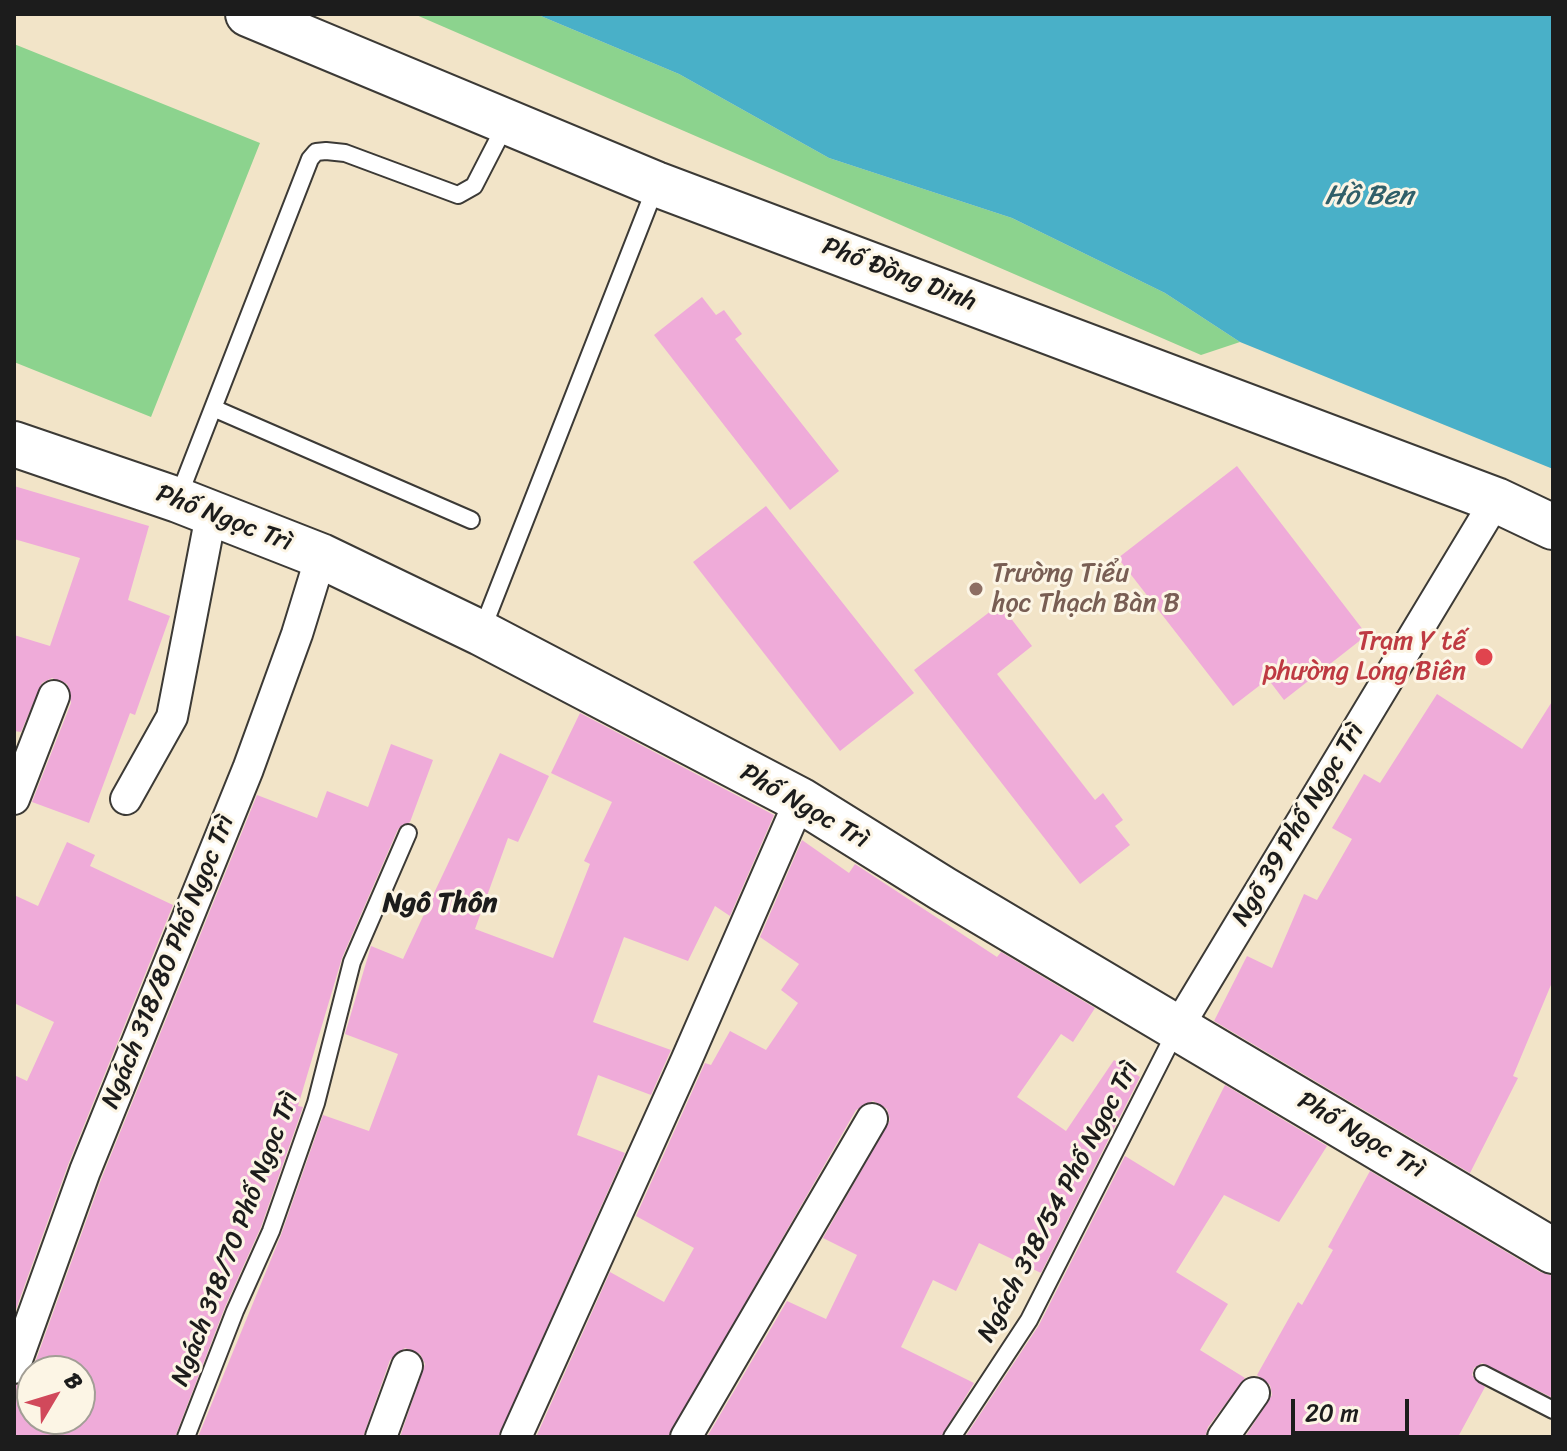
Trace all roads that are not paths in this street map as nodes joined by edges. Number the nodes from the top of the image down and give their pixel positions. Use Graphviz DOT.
graph roads {
  1 [pos="248,14"];
  2 [pos="507,122"];
  3 [pos="656,184"];
  4 [pos="213,408"];
  5 [pos="14,444"];
  6 [pos="1496,500"];
  7 [pos="195,507"];
  8 [pos="471,520"];
  9 [pos="1553,527"];
  10 [pos="321,556"];
  11 [pos="481,633"];
  12 [pos="54,696"];
  13 [pos="14,799"];
  14 [pos="126,799"];
  15 [pos="800,800"];
  16 [pos="408,833"];
  17 [pos="1178,1027"];
  18 [pos="872,1119"];
  19 [pos="1553,1251"];
  20 [pos="407,1366"];
  21 [pos="14,1368"];
  22 [pos="1483,1374"];
  23 [pos="1254,1393"];
  24 [pos="1553,1410"];
  25 [pos="186,1437"];
  26 [pos="381,1437"];
  27 [pos="516,1437"];
  28 [pos="686,1437"];
  29 [pos="952,1437"];
  30 [pos="1223,1437"];
  1 -- 2 [label="street, Phố Đồng Dinh"];
  2 -- 3 [label="street, Phố Đồng Dinh"];
  2 -- 4 [label="lane"];
  3 -- 6 [label="street, Phố Đồng Dinh"];
  3 -- 11 [label="lane"];
  4 -- 7 [label="lane"];
  4 -- 8 [label="lane"];
  5 -- 7 [label="street, Phố Ngọc Trì"];
  6 -- 9 [label="street, Phố Đồng Dinh"];
  6 -- 17 [label="street, Ngõ 39 Phố Ngọc Trì"];
  7 -- 10 [label="street, Phố Ngọc Trì"];
  7 -- 14 [label="street"];
  10 -- 11 [label="street, Phố Ngọc Trì"];
  10 -- 21 [label="street, Ngách 318/80 Phố Ngọc Trì"];
  11 -- 15 [label="street, Phố Ngọc Trì"];
  12 -- 13 [label="street"];
  15 -- 17 [label="street, Phố Ngọc Trì"];
  15 -- 27 [label="street"];
  16 -- 25 [label="lane, Ngách 318/70 Phố Ngọc Trì"];
  17 -- 19 [label="street, Phố Ngọc Trì"];
  17 -- 29 [label="lane, Ngách 318/54 Phố Ngọc Trì"];
  18 -- 28 [label="street"];
  20 -- 26 [label="street"];
  22 -- 24 [label="lane"];
  23 -- 30 [label="street"];
}
